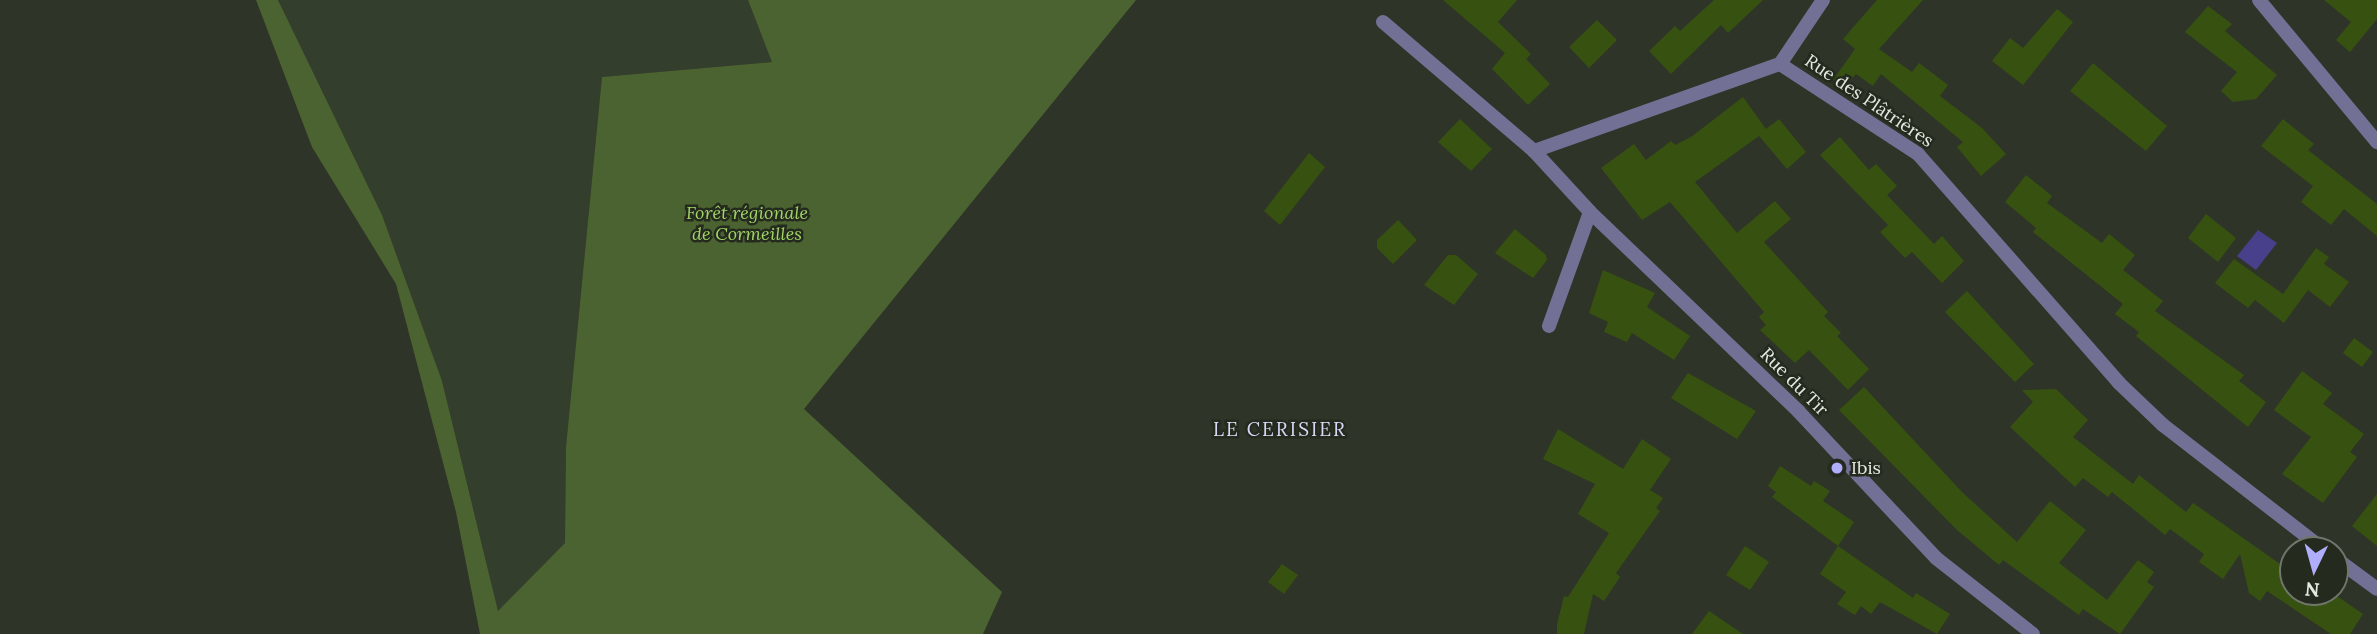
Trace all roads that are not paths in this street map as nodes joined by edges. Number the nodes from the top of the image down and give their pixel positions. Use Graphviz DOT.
graph roads {
  1 [pos="1823,0"];
  2 [pos="2259,0"];
  3 [pos="1383,22"];
  4 [pos="1780,64"];
  5 [pos="2377,142"];
  6 [pos="1534,151"];
  7 [pos="1590,212"];
  8 [pos="1549,326"];
  9 [pos="2306,536"];
  10 [pos="2349,568"];
  11 [pos="2377,589"];
  12 [pos="2034,634"];
  1 -- 4 [label="street"];
  2 -- 5 [label="street"];
  3 -- 6 [label="street"];
  4 -- 6 [label="street, Rue des Plâtrières"];
  4 -- 9 [label="street, Rue des Plâtrières"];
  6 -- 7 [label="street, Rue du Tir"];
  7 -- 8 [label="street"];
  7 -- 12 [label="street, Rue du Tir"];
  10 -- 11 [label="street"];
}
